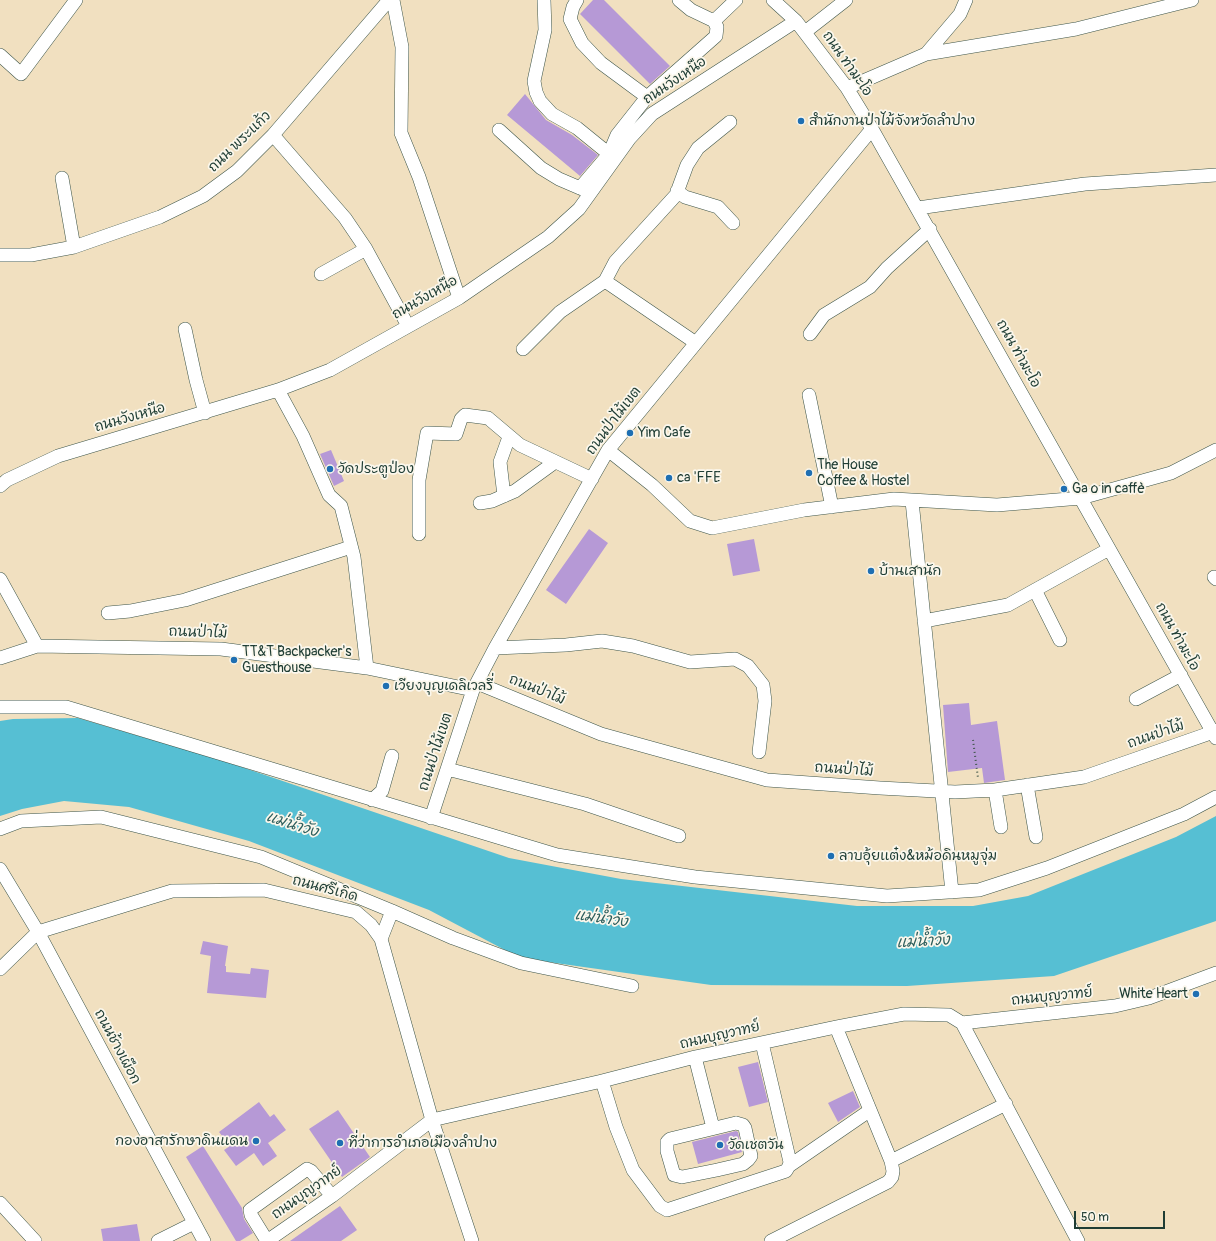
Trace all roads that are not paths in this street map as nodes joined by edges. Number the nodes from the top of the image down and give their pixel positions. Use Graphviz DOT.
graph roads {
  1 [pos="76,0"];
  2 [pos="389,0"];
  3 [pos="393,0"];
  4 [pos="544,0"];
  5 [pos="577,0"];
  6 [pos="679,0"];
  7 [pos="736,0"];
  8 [pos="773,0"];
  9 [pos="966,0"];
  10 [pos="1192,0"];
  11 [pos="837,3"];
  12 [pos="714,21"];
  13 [pos="796,21"];
  14 [pos="805,32"];
  15 [pos="926,54"];
  16 [pos="0,55"];
  17 [pos="847,88"];
  18 [pos="647,97"];
  19 [pos="730,122"];
  20 [pos="872,129"];
  21 [pos="499,130"];
  22 [pos="273,135"];
  23 [pos="609,154"];
  24 [pos="1216,175"];
  25 [pos="62,178"];
  26 [pos="585,191"];
  27 [pos="678,192"];
  28 [pos="918,208"];
  29 [pos="733,223"];
  30 [pos="930,229"];
  31 [pos="74,247"];
  32 [pos="366,249"];
  33 [pos="0,255"];
  34 [pos="321,274"];
  35 [pos="605,281"];
  36 [pos="459,298"];
  37 [pos="408,326"];
  38 [pos="185,329"];
  39 [pos="810,334"];
  40 [pos="696,343"];
  41 [pos="524,349"];
  42 [pos="278,390"];
  43 [pos="809,395"];
  44 [pos="205,412"];
  45 [pos="509,437"];
  46 [pos="608,450"];
  47 [pos="1216,450"];
  48 [pos="555,462"];
  49 [pos="592,479"];
  50 [pos="0,486"];
  51 [pos="504,496"];
  52 [pos="1081,498"];
  53 [pos="912,501"];
  54 [pos="480,503"];
  55 [pos="832,507"];
  56 [pos="419,534"];
  57 [pos="351,547"];
  58 [pos="1109,549"];
  59 [pos="0,579"];
  60 [pos="1035,590"];
  61 [pos="108,613"];
  62 [pos="924,621"];
  63 [pos="1060,640"];
  64 [pos="37,646"];
  65 [pos="495,648"];
  66 [pos="0,658"];
  67 [pos="367,668"];
  68 [pos="1181,675"];
  69 [pos="475,687"];
  70 [pos="1136,699"];
  71 [pos="0,707"];
  72 [pos="1215,734"];
  73 [pos="759,752"];
  74 [pos="392,756"];
  75 [pos="447,769"];
  76 [pos="1027,785"];
  77 [pos="941,790"];
  78 [pos="995,790"];
  79 [pos="1216,797"];
  80 [pos="372,800"];
  81 [pos="431,818"];
  82 [pos="1001,827"];
  83 [pos="0,829"];
  84 [pos="679,836"];
  85 [pos="1036,837"];
  86 [pos="0,869"];
  87 [pos="952,892"];
  88 [pos="392,911"];
  89 [pos="38,932"];
  90 [pos="381,939"];
  91 [pos="0,969"];
  92 [pos="1216,974"];
  93 [pos="632,986"];
  94 [pos="962,1023"];
  95 [pos="836,1027"];
  96 [pos="762,1043"];
  97 [pos="695,1057"];
  98 [pos="602,1081"];
  99 [pos="1006,1104"];
  100 [pos="869,1111"];
  101 [pos="432,1120"];
  102 [pos="713,1128"];
  103 [pos="891,1161"];
  104 [pos="789,1166"];
  105 [pos="332,1196"];
  106 [pos="0,1203"];
  107 [pos="194,1222"];
  108 [pos="35,1241"];
  109 [pos="158,1241"];
  110 [pos="204,1241"];
  111 [pos="267,1241"];
  112 [pos="472,1241"];
  113 [pos="771,1241"];
  114 [pos="1078,1241"];
  1 -- 16 [label="street"];
  2 -- 22 [label="street, ถนน พระแก้ว"];
  3 -- 36 [label="street"];
  4 -- 23 [label="street"];
  5 -- 18 [label="street"];
  6 -- 12 [label="street"];
  7 -- 12 [label="street"];
  8 -- 13 [label="street, ถนน ท่ามะโอ"];
  9 -- 15 [label="street"];
  10 -- 15 [label="street"];
  11 -- 14 [label="street"];
  12 -- 18 [label="street"];
  13 -- 14 [label="street, ถนน ท่ามะโอ"];
  13 -- 26 [label="street, ถนนวังเหนือ"];
  14 -- 17 [label="street, ถนน ท่ามะโอ"];
  15 -- 17 [label="street"];
  17 -- 20 [label="street, ถนน ท่ามะโอ"];
  18 -- 23 [label="street"];
  19 -- 27 [label="street"];
  20 -- 28 [label="street, ถนน ท่ามะโอ"];
  20 -- 40 [label="street, ถนนป่าไม้เขต"];
  21 -- 26 [label="street"];
  22 -- 31 [label="street, ถนน พระแก้ว"];
  22 -- 32 [label="street"];
  23 -- 26 [label="street"];
  24 -- 28 [label="street"];
  25 -- 31 [label="street"];
  26 -- 36 [label="street, ถนนวังเหนือ"];
  27 -- 29 [label="street"];
  27 -- 35 [label="street"];
  28 -- 30 [label="street, ถนน ท่ามะโอ"];
  30 -- 39 [label="street"];
  30 -- 52 [label="street, ถนน ท่ามะโอ"];
  31 -- 33 [label="street, ถนน พระแก้ว"];
  32 -- 34 [label="street"];
  32 -- 37 [label="street"];
  35 -- 40 [label="street"];
  35 -- 41 [label="street"];
  36 -- 37 [label="street, ถนนวังเหนือ"];
  37 -- 42 [label="street, ถนนวังเหนือ"];
  38 -- 44 [label="street"];
  40 -- 46 [label="street, ถนนป่าไม้เขต"];
  42 -- 44 [label="street, ถนนวังเหนือ"];
  42 -- 57 [label="street"];
  43 -- 55 [label="street"];
  44 -- 50 [label="street, ถนนวังเหนือ"];
  45 -- 48 [label="street"];
  45 -- 51 [label="street"];
  45 -- 56 [label="street"];
  46 -- 49 [label="street, ถนนป่าไม้เขต"];
  46 -- 55 [label="street"];
  47 -- 52 [label="street"];
  48 -- 49 [label="street"];
  48 -- 51 [label="street"];
  49 -- 65 [label="street, ถนนป่าไม้เขต"];
  51 -- 54 [label="street"];
  52 -- 53 [label="street"];
  52 -- 58 [label="street, ถนน ท่ามะโอ"];
  53 -- 55 [label="street"];
  53 -- 62 [label="street"];
  57 -- 61 [label="street"];
  57 -- 67 [label="street"];
  58 -- 60 [label="street"];
  58 -- 68 [label="street, ถนน ท่ามะโอ"];
  59 -- 64 [label="street"];
  60 -- 62 [label="street"];
  60 -- 63 [label="street"];
  62 -- 77 [label="street"];
  64 -- 66 [label="street, ถนนป่าไม้"];
  64 -- 67 [label="street, ถนนป่าไม้"];
  65 -- 69 [label="street, ถนนป่าไม้เขต"];
  65 -- 73 [label="street"];
  67 -- 69 [label="street, ถนนป่าไม้"];
  68 -- 70 [label="street"];
  68 -- 72 [label="street, ถนน ท่ามะโอ"];
  69 -- 75 [label="street, ถนนป่าไม้เขต"];
  69 -- 77 [label="street, ถนนป่าไม้"];
  71 -- 80 [label="street"];
  72 -- 76 [label="street, ถนนป่าไม้"];
  74 -- 80 [label="street"];
  75 -- 81 [label="street, ถนนป่าไม้เขต"];
  75 -- 84 [label="street"];
  76 -- 78 [label="street, ถนนป่าไม้"];
  76 -- 85 [label="street"];
  77 -- 78 [label="street, ถนนป่าไม้"];
  77 -- 87 [label="street"];
  78 -- 82 [label="street"];
  79 -- 87 [label="street"];
  80 -- 81 [label="street"];
  81 -- 87 [label="street"];
  83 -- 88 [label="street"];
  86 -- 89 [label="street, ถนนช้างเผือก"];
  88 -- 90 [label="street"];
  88 -- 93 [label="street"];
  89 -- 90 [label="street, ถนนศรีเกิด"];
  89 -- 91 [label="street"];
  89 -- 107 [label="street, ถนนช้างเผือก"];
  90 -- 101 [label="street, ถนนศรีเกิด"];
  92 -- 94 [label="street, ถนนบุญวาทย์"];
  94 -- 95 [label="street, ถนนบุญวาทย์"];
  94 -- 99 [label="street"];
  95 -- 96 [label="street, ถนนบุญวาทย์"];
  95 -- 100 [label="street"];
  96 -- 97 [label="street, ถนนบุญวาทย์"];
  96 -- 104 [label="street"];
  97 -- 98 [label="street, ถนนบุญวาทย์"];
  97 -- 102 [label="street"];
  98 -- 101 [label="street, ถนนบุญวาทย์"];
  98 -- 104 [label="street"];
  99 -- 103 [label="street"];
  99 -- 114 [label="street"];
  100 -- 103 [label="street"];
  100 -- 104 [label="street"];
  101 -- 105 [label="street, ถนนบุญวาทย์"];
  101 -- 112 [label="street, ถนนศรีเกิด"];
  102 -- 102 [label="street"];
  103 -- 113 [label="street"];
  105 -- 111 [label="street, ถนนบุญวาทย์"];
  105 -- 111 [label="street"];
  106 -- 108 [label="street"];
  107 -- 109 [label="street"];
  107 -- 110 [label="street, ถนนช้างเผือก"];
}
